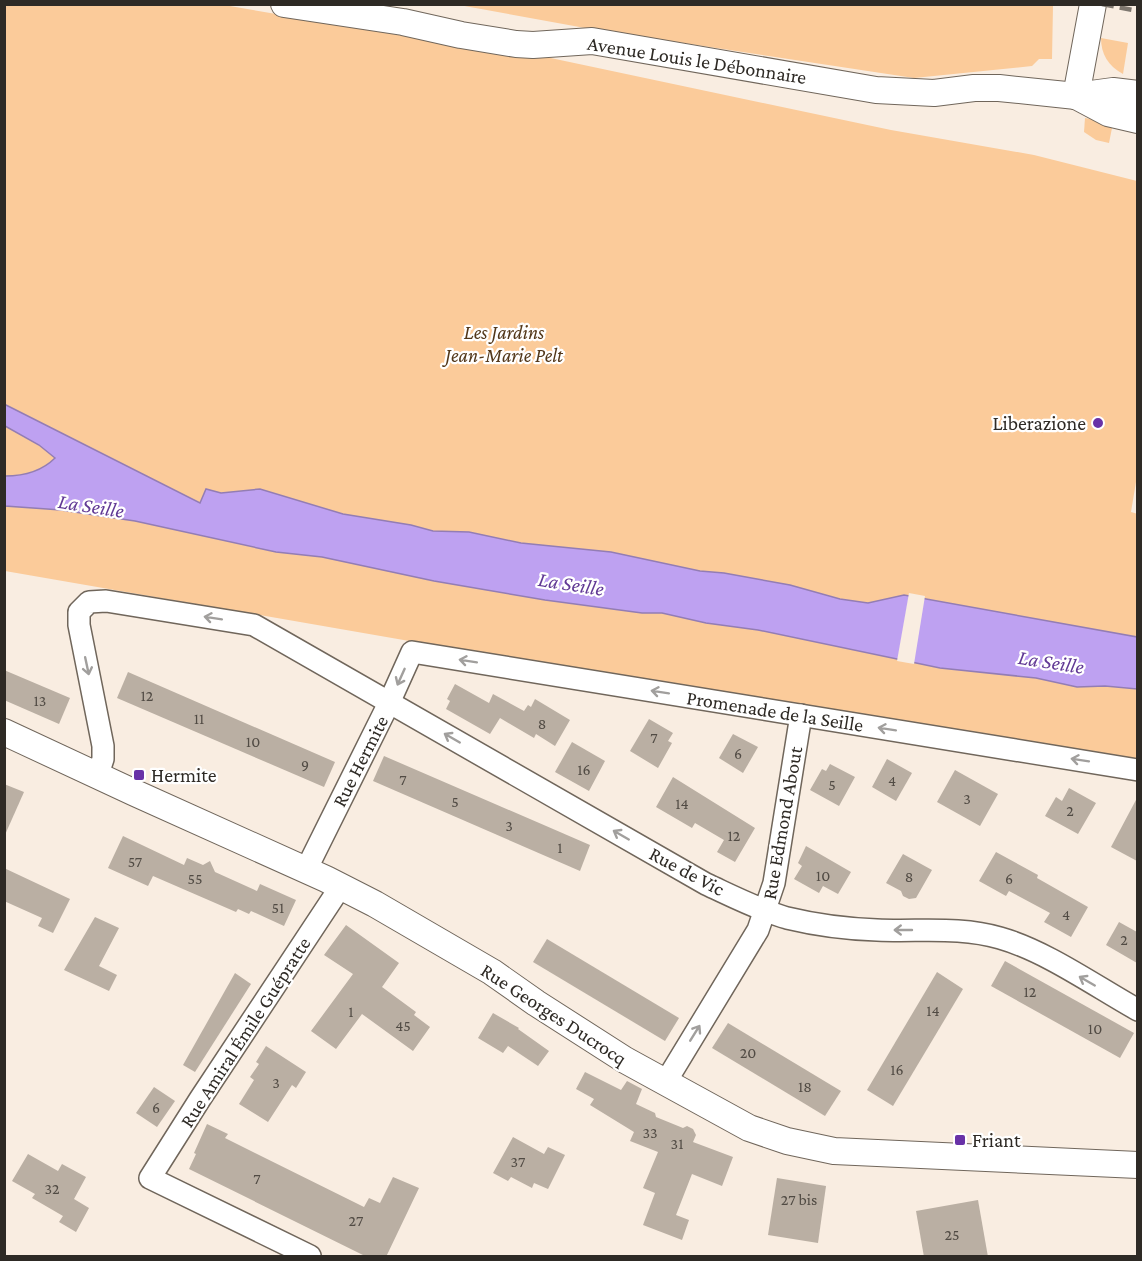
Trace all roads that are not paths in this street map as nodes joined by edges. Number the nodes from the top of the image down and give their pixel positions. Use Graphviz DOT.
graph roads {
  1 [pos="284,4"];
  2 [pos="1093,4"];
  3 [pos="1137,94"];
  4 [pos="1076,96"];
  5 [pos="1137,120"];
  6 [pos="412,652"];
  7 [pos="389,703"];
  8 [pos="801,715"];
  9 [pos="4,732"];
  10 [pos="1137,770"];
  11 [pos="98,774"];
  12 [pos="306,870"];
  13 [pos="340,886"];
  14 [pos="766,910"];
  15 [pos="1137,1010"];
  16 [pos="665,1083"];
  17 [pos="1137,1165"];
  18 [pos="310,1257"];
  1 -- 4 [label="street, Avenue Louis le Débonnaire"];
  2 -- 4 [label="street"];
  3 -- 4 [label="street, Avenue Louis le Débonnaire"];
  4 -- 5 [label="street, Avenue Louis le Débonnaire"];
  6 -- 7 [label="street, Rue Hermite, one-way"];
  8 -- 6 [label="street, Promenade de la Seille, one-way"];
  7 -- 11 [label="street, Rue de Vic, one-way"];
  7 -- 12 [label="street, Rue Hermite"];
  14 -- 7 [label="street, Rue de Vic, one-way"];
  10 -- 8 [label="street, Promenade de la Seille, one-way"];
  8 -- 14 [label="street, Rue Edmond About"];
  9 -- 11 [label="street, Rue Georges Ducrocq"];
  11 -- 12 [label="street, Rue Georges Ducrocq"];
  12 -- 13 [label="street, Rue Georges Ducrocq"];
  13 -- 16 [label="street, Rue Georges Ducrocq"];
  13 -- 18 [label="street, Rue Amiral Émile Guépratte"];
  15 -- 14 [label="street, Rue de Vic, one-way"];
  16 -- 14 [label="street, Rue Edmond About, one-way"];
  16 -- 17 [label="street, Rue Georges Ducrocq"];
}
